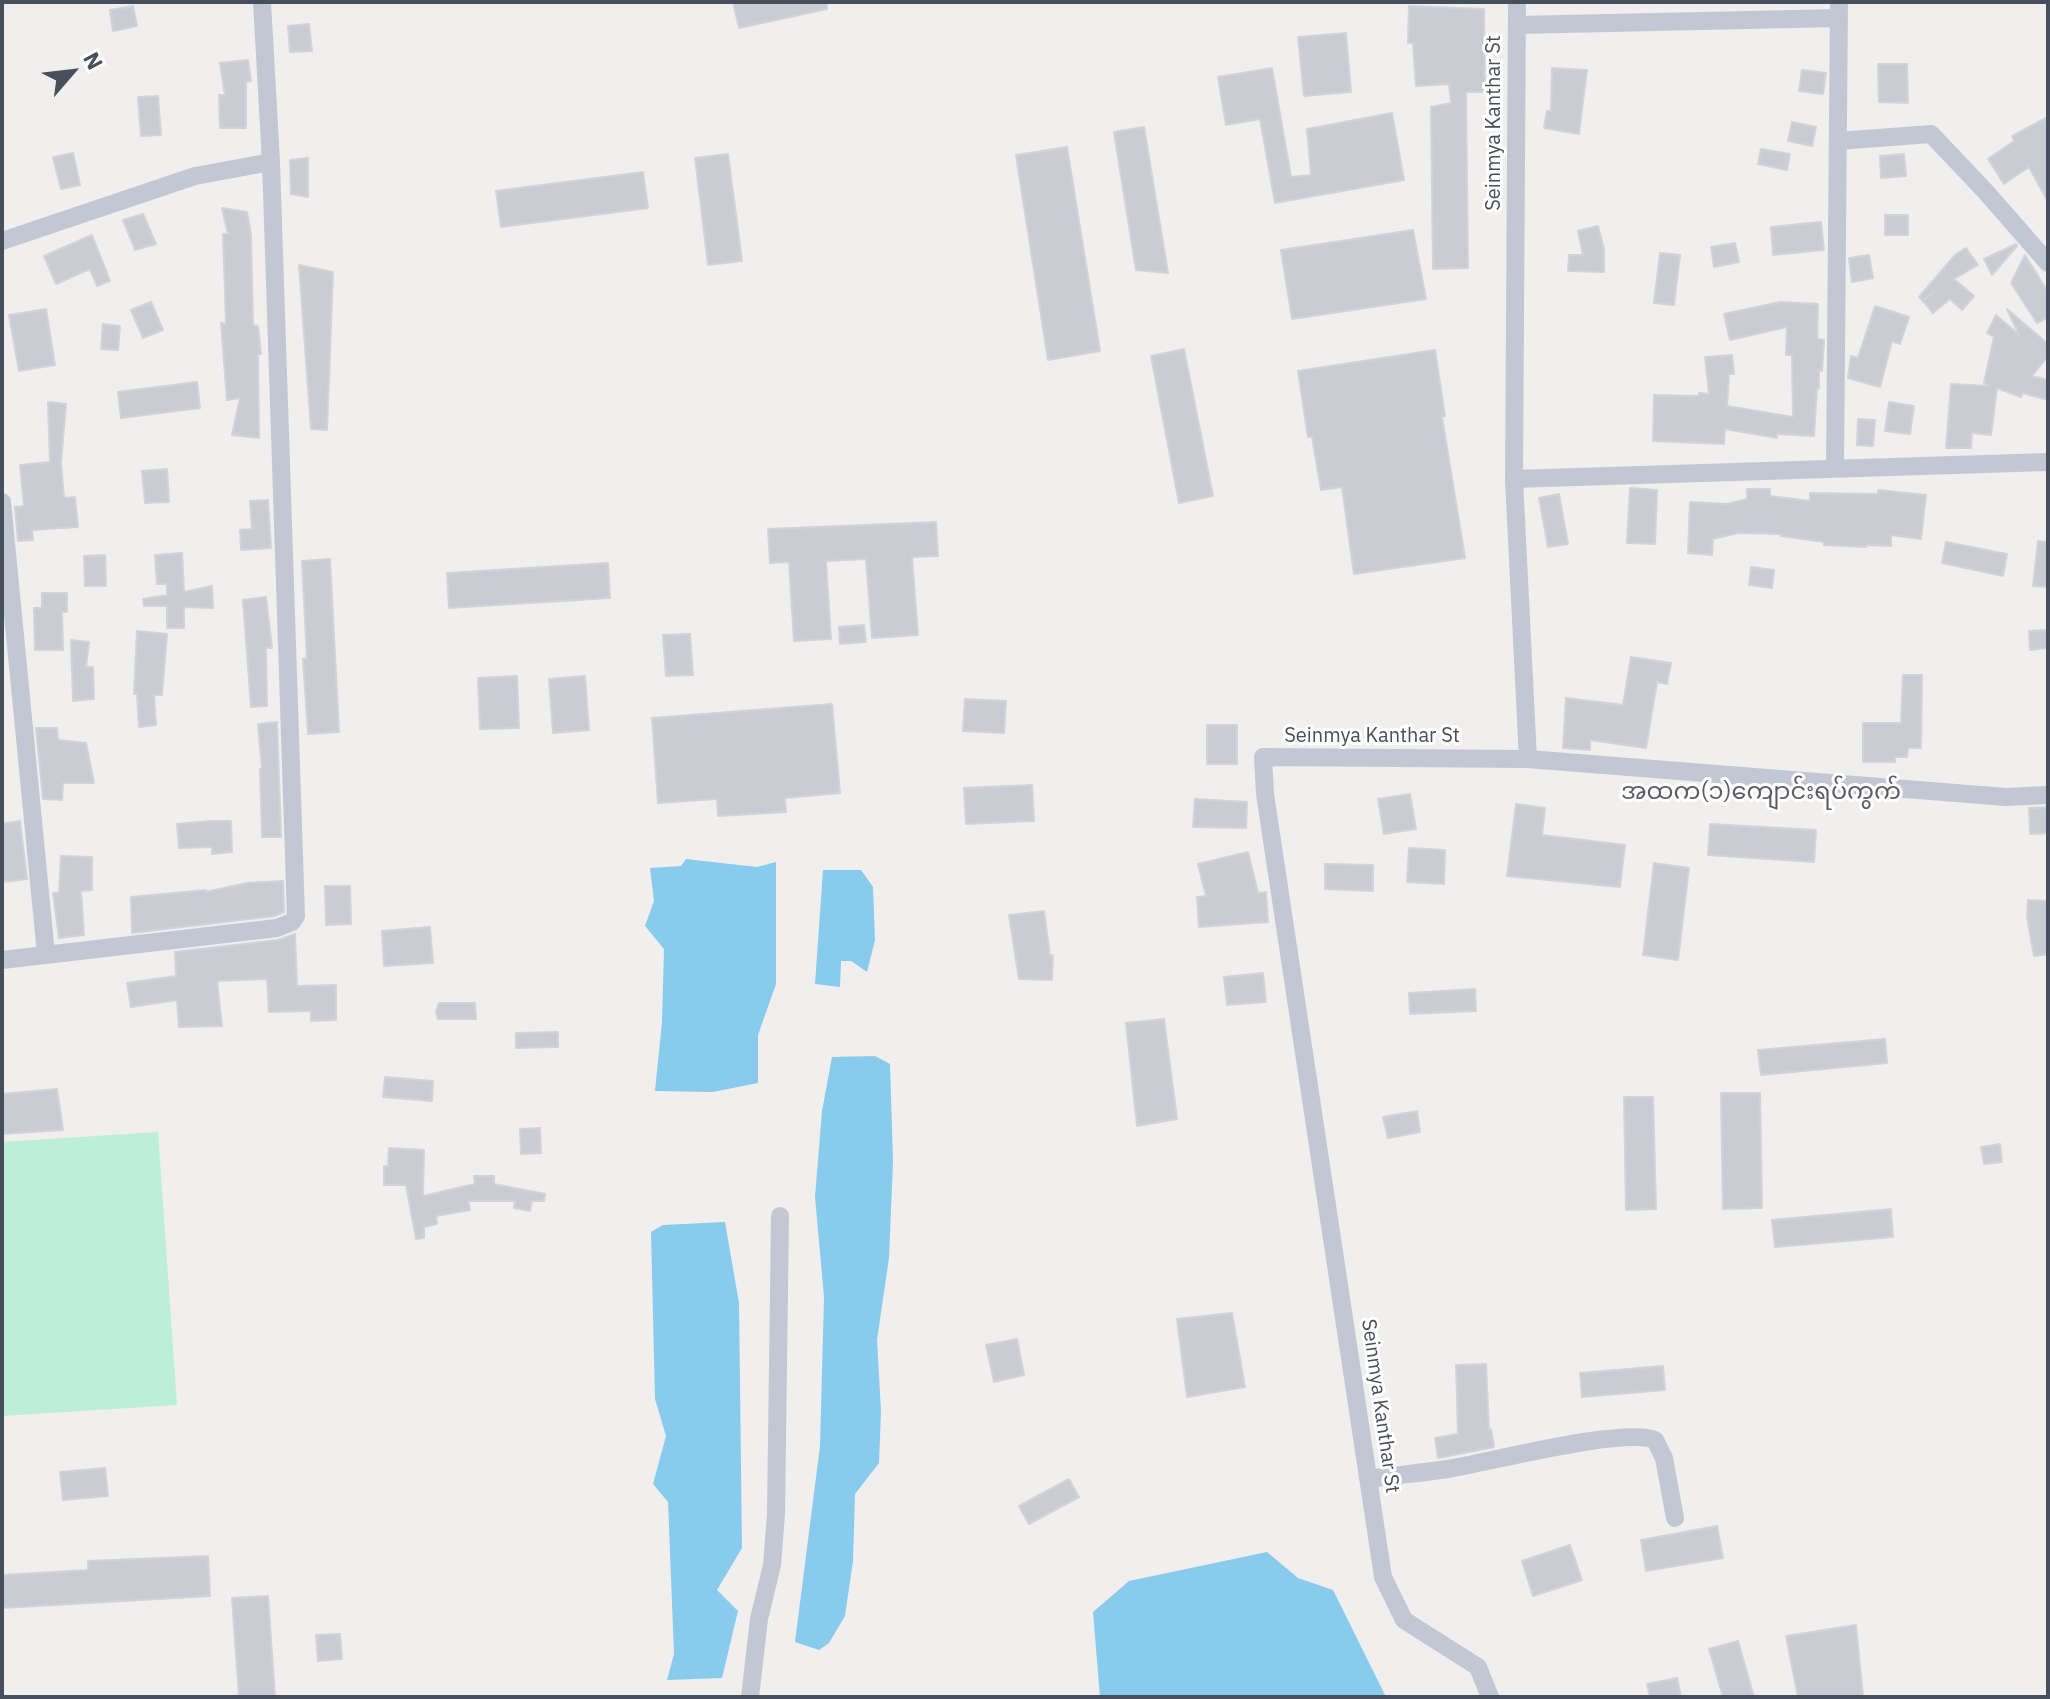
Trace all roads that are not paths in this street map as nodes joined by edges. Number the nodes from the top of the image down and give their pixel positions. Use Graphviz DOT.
graph roads {
  1 [pos="262,2"];
  2 [pos="1517,2"];
  3 [pos="1839,10"];
  4 [pos="1517,25"];
  5 [pos="1838,141"];
  6 [pos="271,162"];
  7 [pos="2,241"];
  8 [pos="2048,263"];
  9 [pos="2048,462"];
  10 [pos="1835,468"];
  11 [pos="1514,479"];
  12 [pos="2,502"];
  13 [pos="4,554"];
  14 [pos="1528,759"];
  15 [pos="2048,795"];
  16 [pos="46,954"];
  17 [pos="2,960"];
  18 [pos="780,1216"];
  19 [pos="1368,1479"];
  20 [pos="1675,1518"];
  21 [pos="750,1697"];
  22 [pos="1490,1697"];
  1 -- 6 [label="street"];
  2 -- 4 [label="street, Seinmya Kanthar St"];
  3 -- 4 [label="street"];
  3 -- 5 [label="street"];
  4 -- 11 [label="street, Seinmya Kanthar St"];
  5 -- 8 [label="street"];
  5 -- 10 [label="street"];
  6 -- 7 [label="street"];
  6 -- 16 [label="street"];
  9 -- 10 [label="street"];
  10 -- 11 [label="street"];
  11 -- 14 [label="street, Seinmya Kanthar St"];
  12 -- 13 [label="street"];
  13 -- 16 [label="street"];
  14 -- 15 [label="street"];
  14 -- 19 [label="street, Seinmya Kanthar St"];
  16 -- 17 [label="street"];
  18 -- 21 [label="street"];
  19 -- 20 [label="street"];
  19 -- 22 [label="street, Seinmya Kanthar St"];
}
